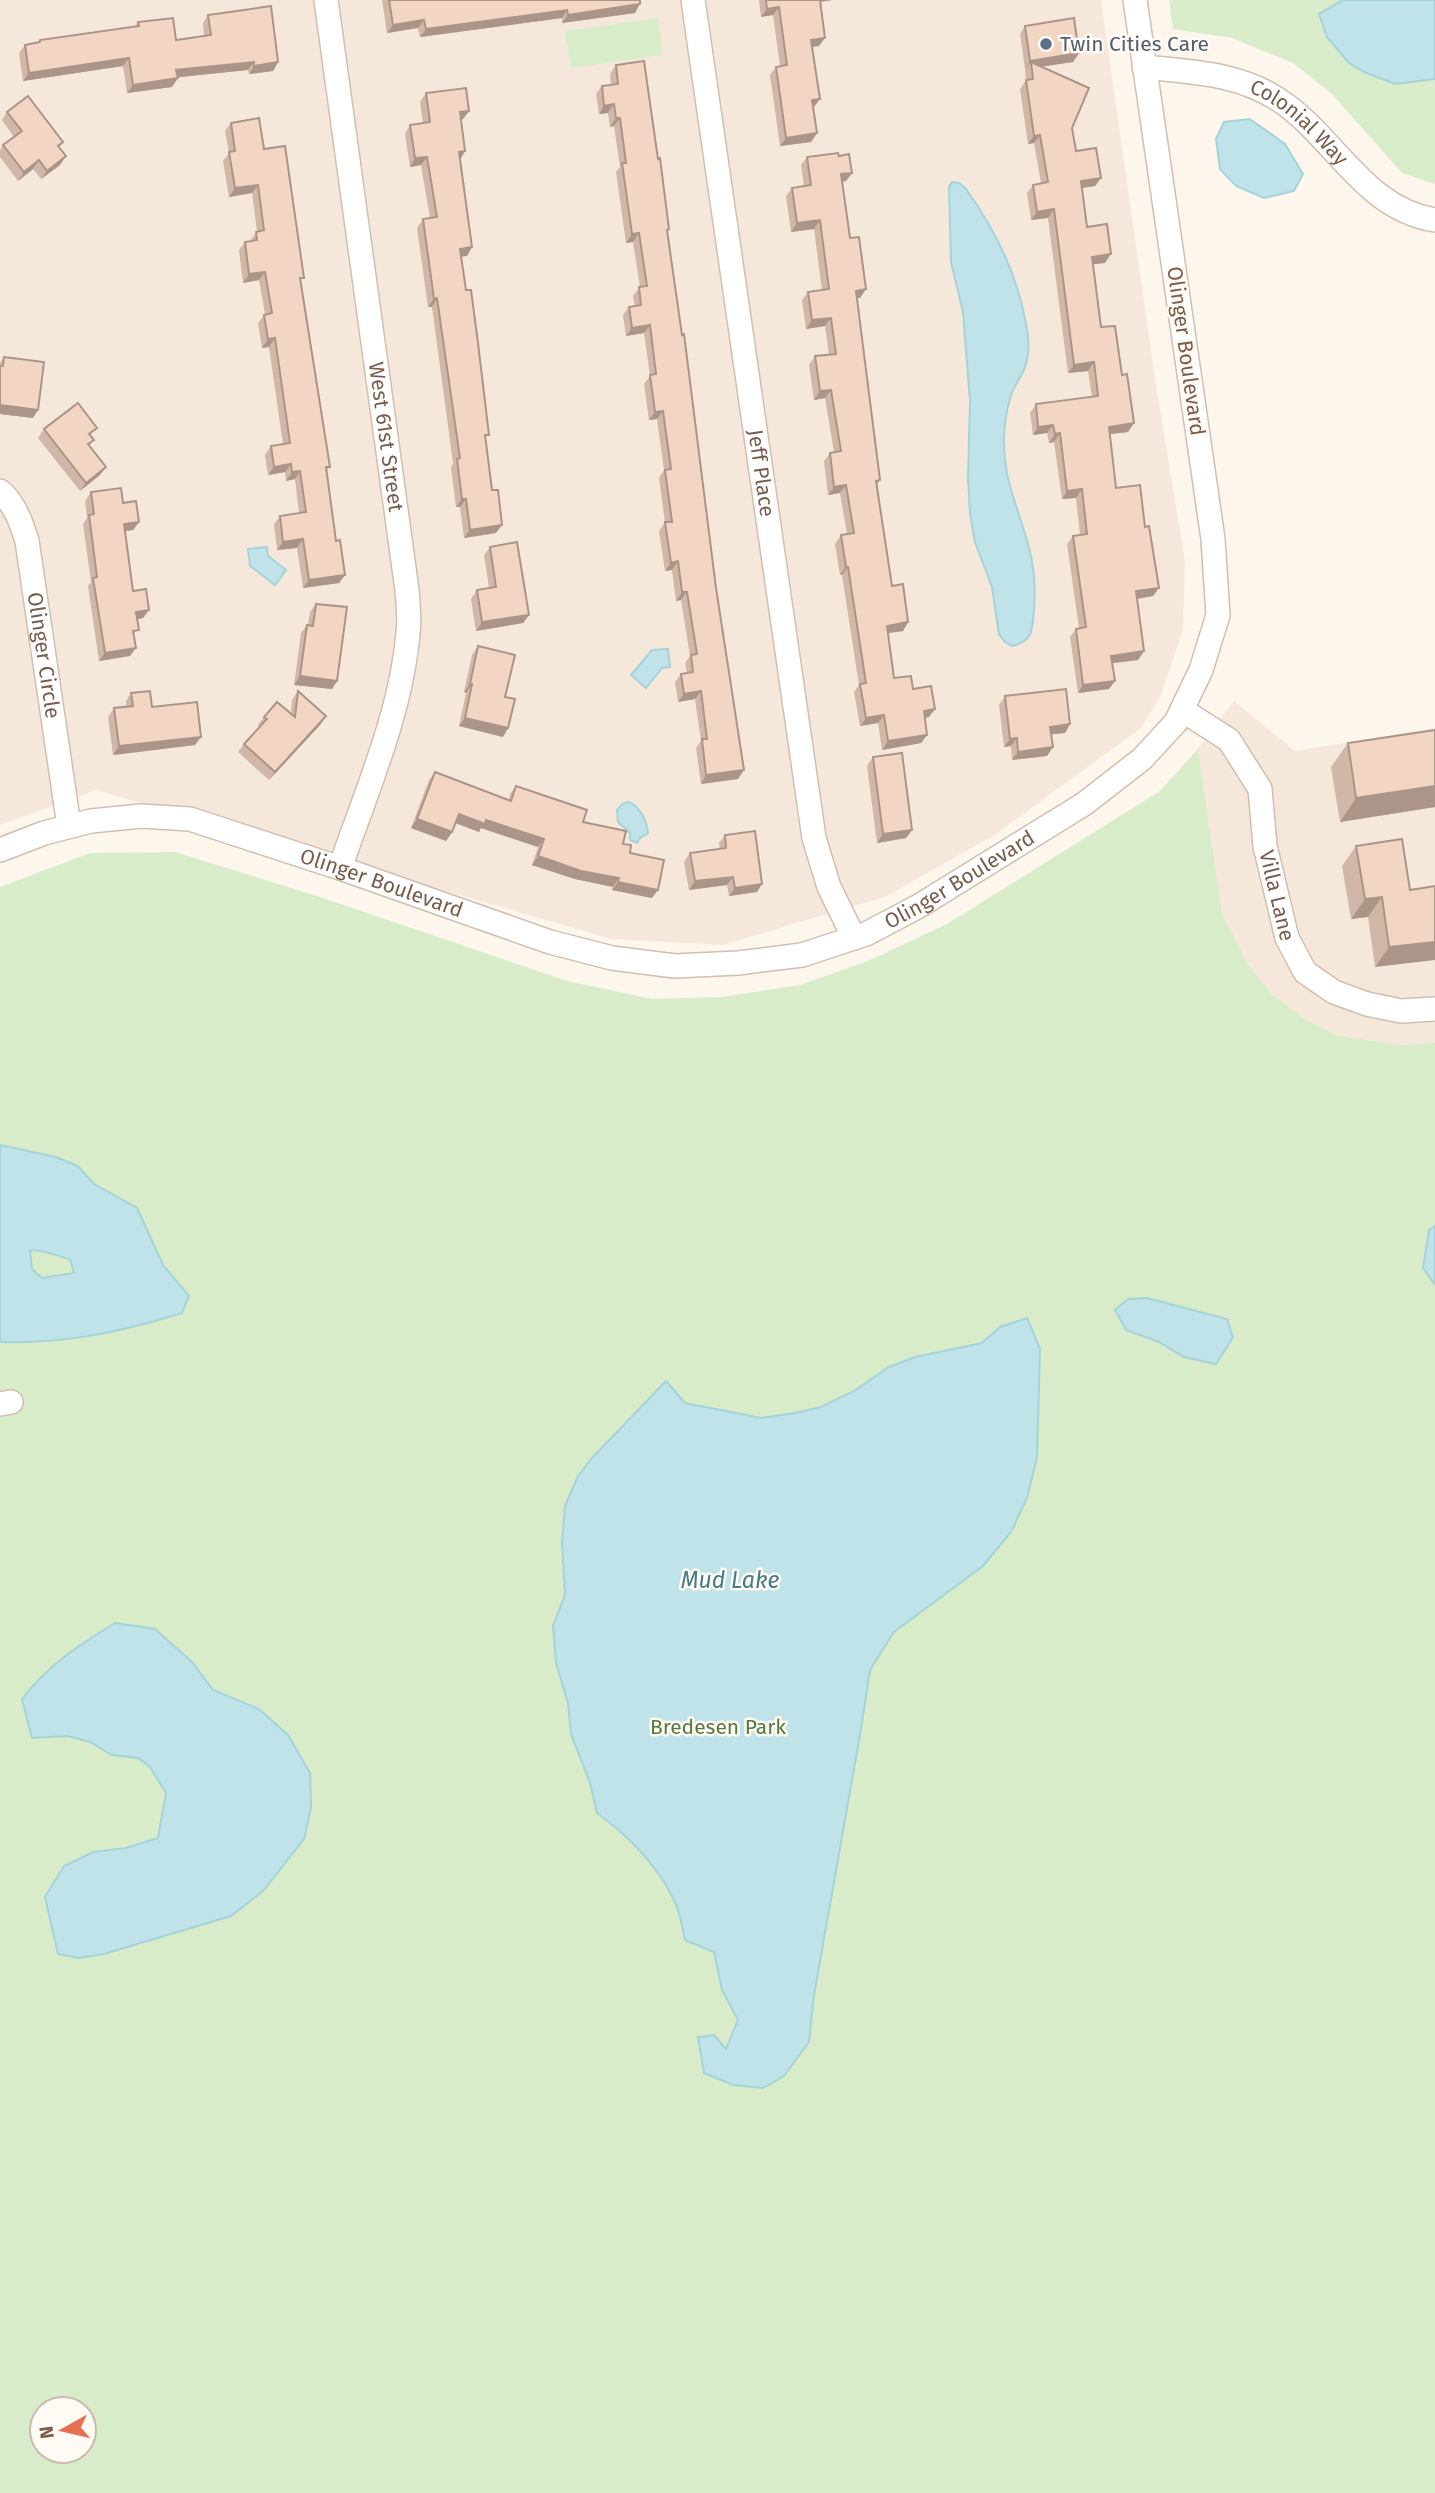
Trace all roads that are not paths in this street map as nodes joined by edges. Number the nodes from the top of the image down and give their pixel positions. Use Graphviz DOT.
graph roads {
  1 [pos="326,0"];
  2 [pos="693,0"];
  3 [pos="1135,0"];
  4 [pos="1144,67"];
  5 [pos="1435,220"];
  6 [pos="0,491"];
  7 [pos="1182,709"];
  8 [pos="69,826"];
  9 [pos="0,850"];
  10 [pos="340,868"];
  11 [pos="855,938"];
  12 [pos="1435,1009"];
  1 -- 10 [label="street, West 61st Street"];
  2 -- 11 [label="street, Jeff Place"];
  3 -- 4 [label="street, Olinger Boulevard"];
  4 -- 5 [label="street, Colonial Way"];
  4 -- 7 [label="street, Olinger Boulevard"];
  6 -- 8 [label="street, Olinger Circle"];
  7 -- 11 [label="street, Olinger Boulevard"];
  7 -- 12 [label="street, Villa Lane"];
  8 -- 9 [label="street, Olinger Boulevard"];
  8 -- 10 [label="street, Olinger Boulevard"];
  10 -- 11 [label="street, Olinger Boulevard"];
}
